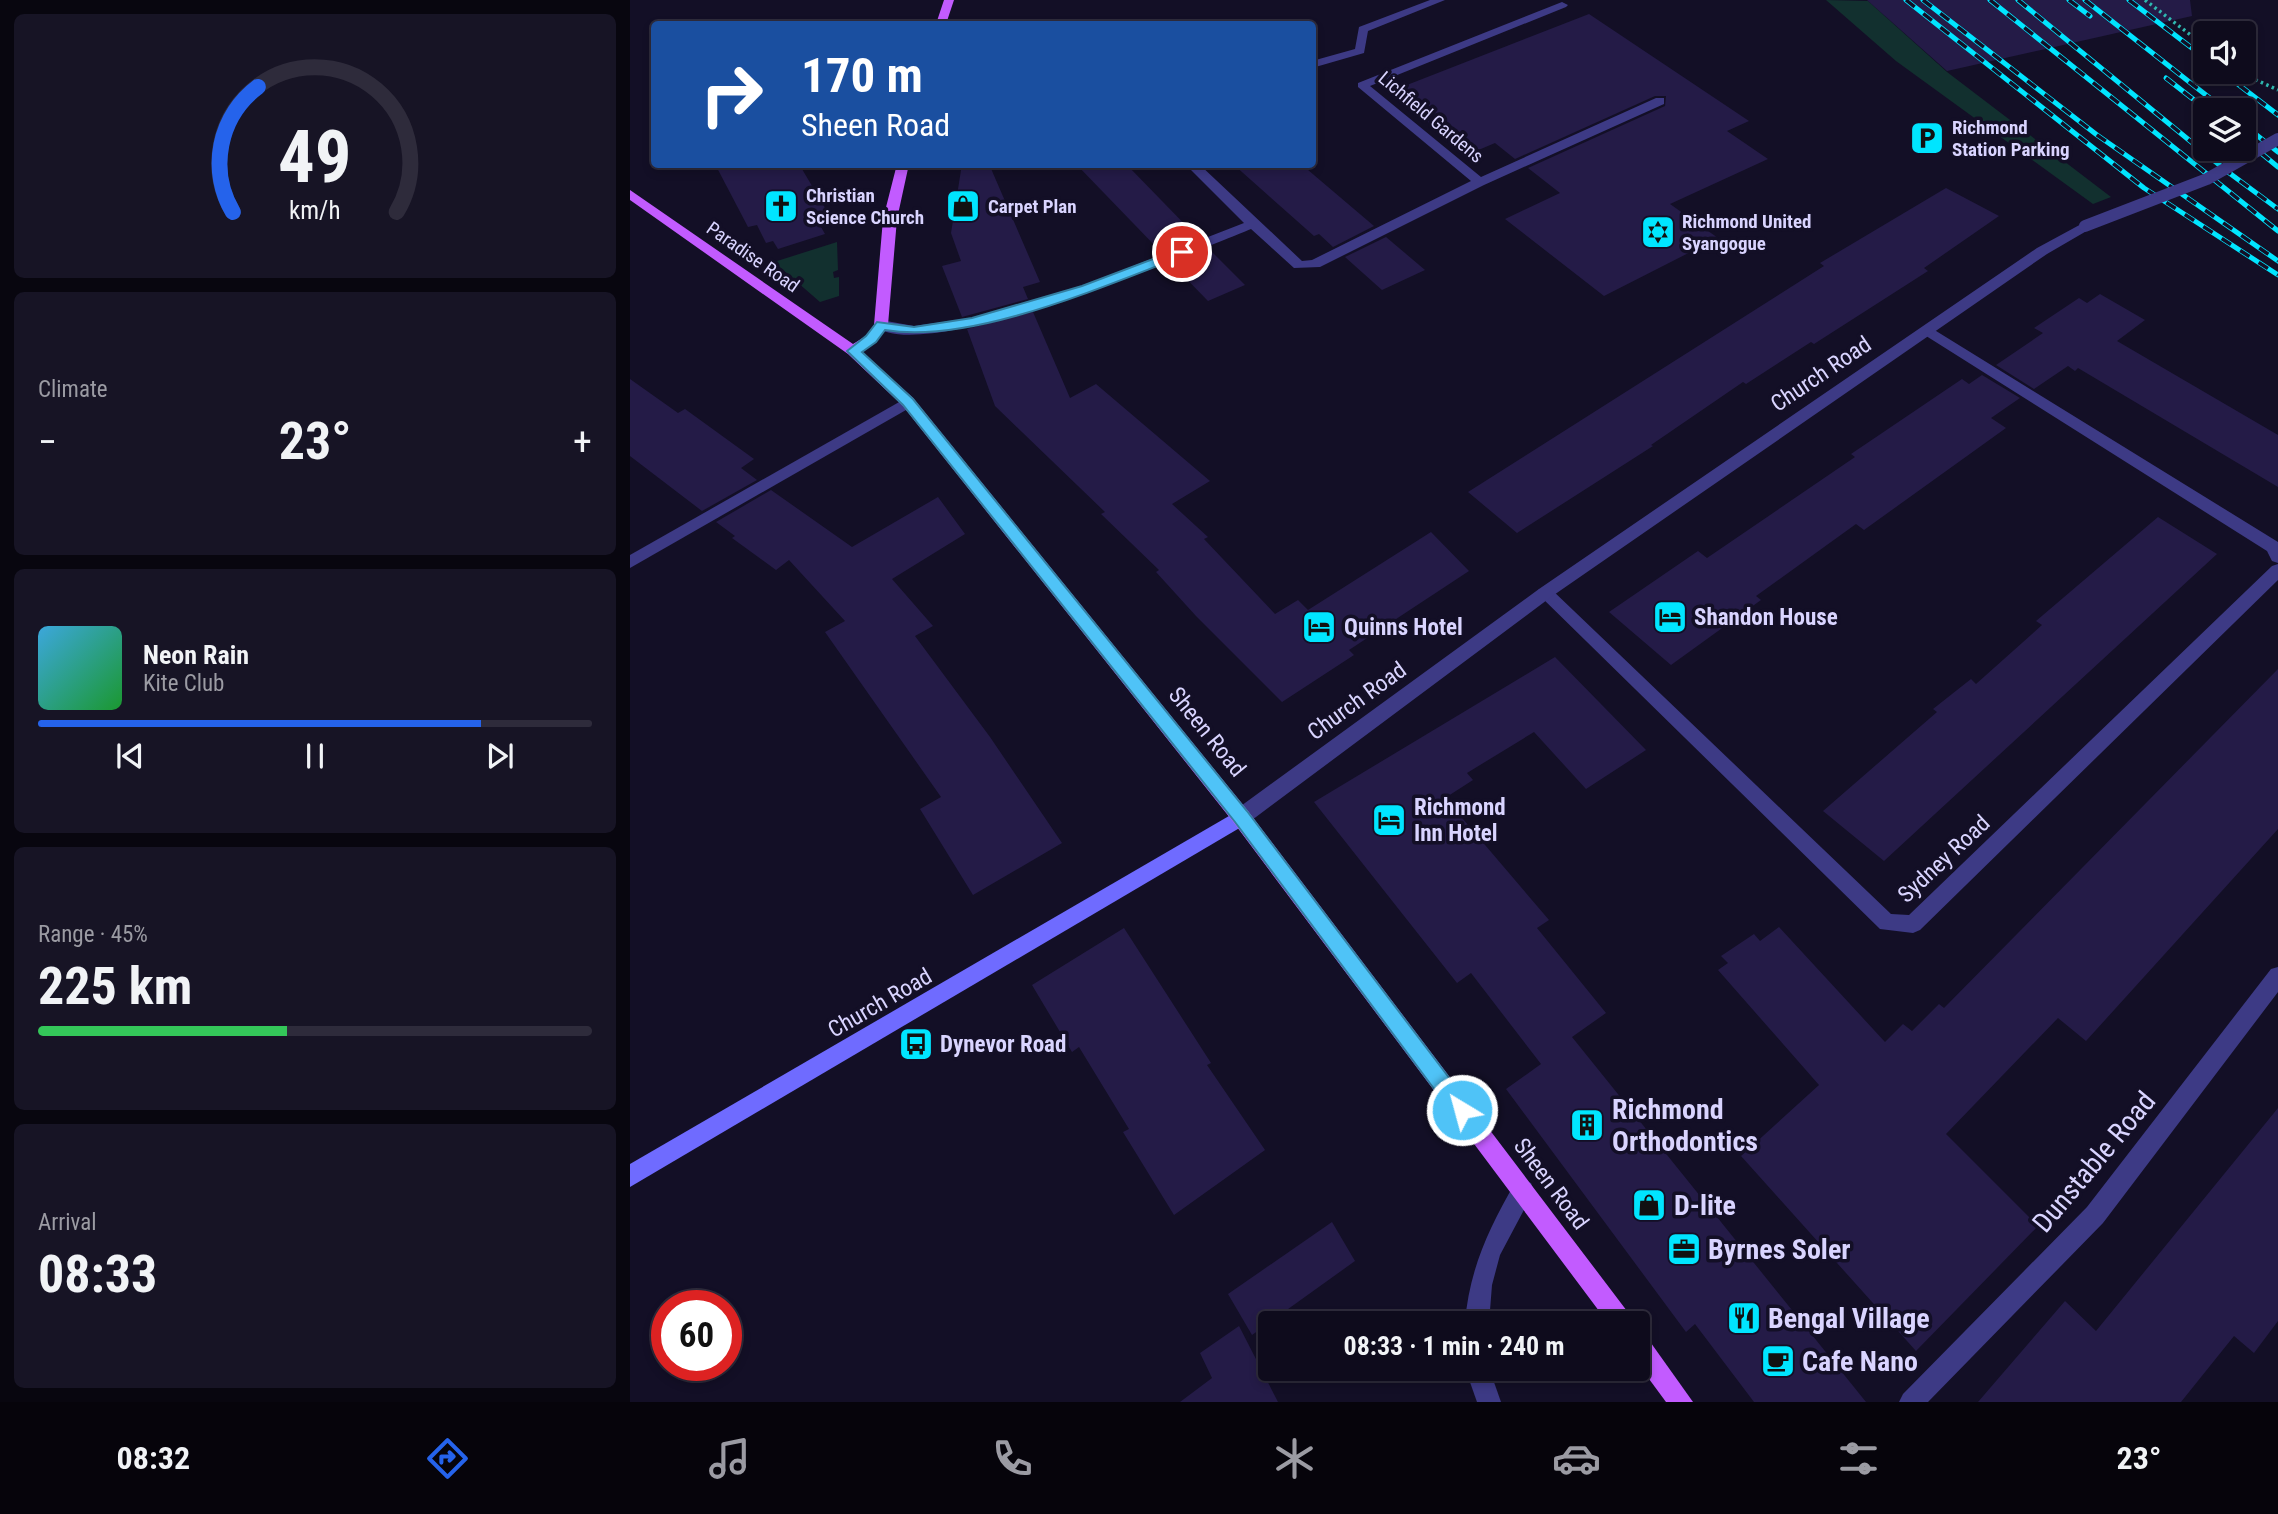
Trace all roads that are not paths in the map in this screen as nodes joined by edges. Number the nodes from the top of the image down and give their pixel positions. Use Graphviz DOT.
graph roads {
  1 [pos="949,0"];
  2 [pos="1440,0"];
  3 [pos="1562,5"];
  4 [pos="942,21"];
  5 [pos="1316,65"];
  6 [pos="1660,101"];
  7 [pos="2278,139"];
  8 [pos="902,168"];
  9 [pos="1195,168"];
  10 [pos="1480,182"];
  11 [pos="630,194"];
  12 [pos="1253,224"];
  13 [pos="881,325"];
  14 [pos="1928,331"];
  15 [pos="853,351"];
  16 [pos="908,402"];
  17 [pos="2278,557"];
  18 [pos="631,562"];
  19 [pos="2278,570"];
  20 [pos="1545,593"];
  21 [pos="1241,817"];
  22 [pos="2278,976"];
  23 [pos="630,1176"];
  24 [pos="1523,1191"];
  25 [pos="1477,1311"];
  26 [pos="1613,1311"];
  27 [pos="1650,1360"];
  28 [pos="1482,1381"];
  29 [pos="1489,1402"];
  30 [pos="1681,1402"];
  31 [pos="1911,1402"];
  1 -- 4 [label="main road"];
  2 -- 5 [label="street"];
  3 -- 10 [label="street, Lichfield Gardens"];
  6 -- 10 [label="street, Lichfield Gardens"];
  7 -- 14 [label="street, Church Road, bridge"];
  8 -- 13 [label="main road"];
  9 -- 12 [label="street, Lichfield Gardens"];
  10 -- 12 [label="street, Lichfield Gardens"];
  11 -- 15 [label="main road, Paradise Road"];
  12 -- 13 [label="street"];
  13 -- 15 [label="main road"];
  14 -- 17 [label="street"];
  14 -- 20 [label="street, Church Road"];
  15 -- 16 [label="main road, Sheen Road"];
  16 -- 18 [label="street"];
  16 -- 21 [label="main road, Sheen Road"];
  19 -- 20 [label="street, Sydney Road"];
  20 -- 21 [label="street, Church Road"];
  21 -- 23 [label="main road, Church Road"];
  21 -- 24 [label="main road, Sheen Road"];
  22 -- 31 [label="street, Dunstable Road"];
  24 -- 25 [label="street"];
  24 -- 26 [label="main road, Sheen Road"];
  27 -- 30 [label="main road"];
  28 -- 29 [label="street"];
}
